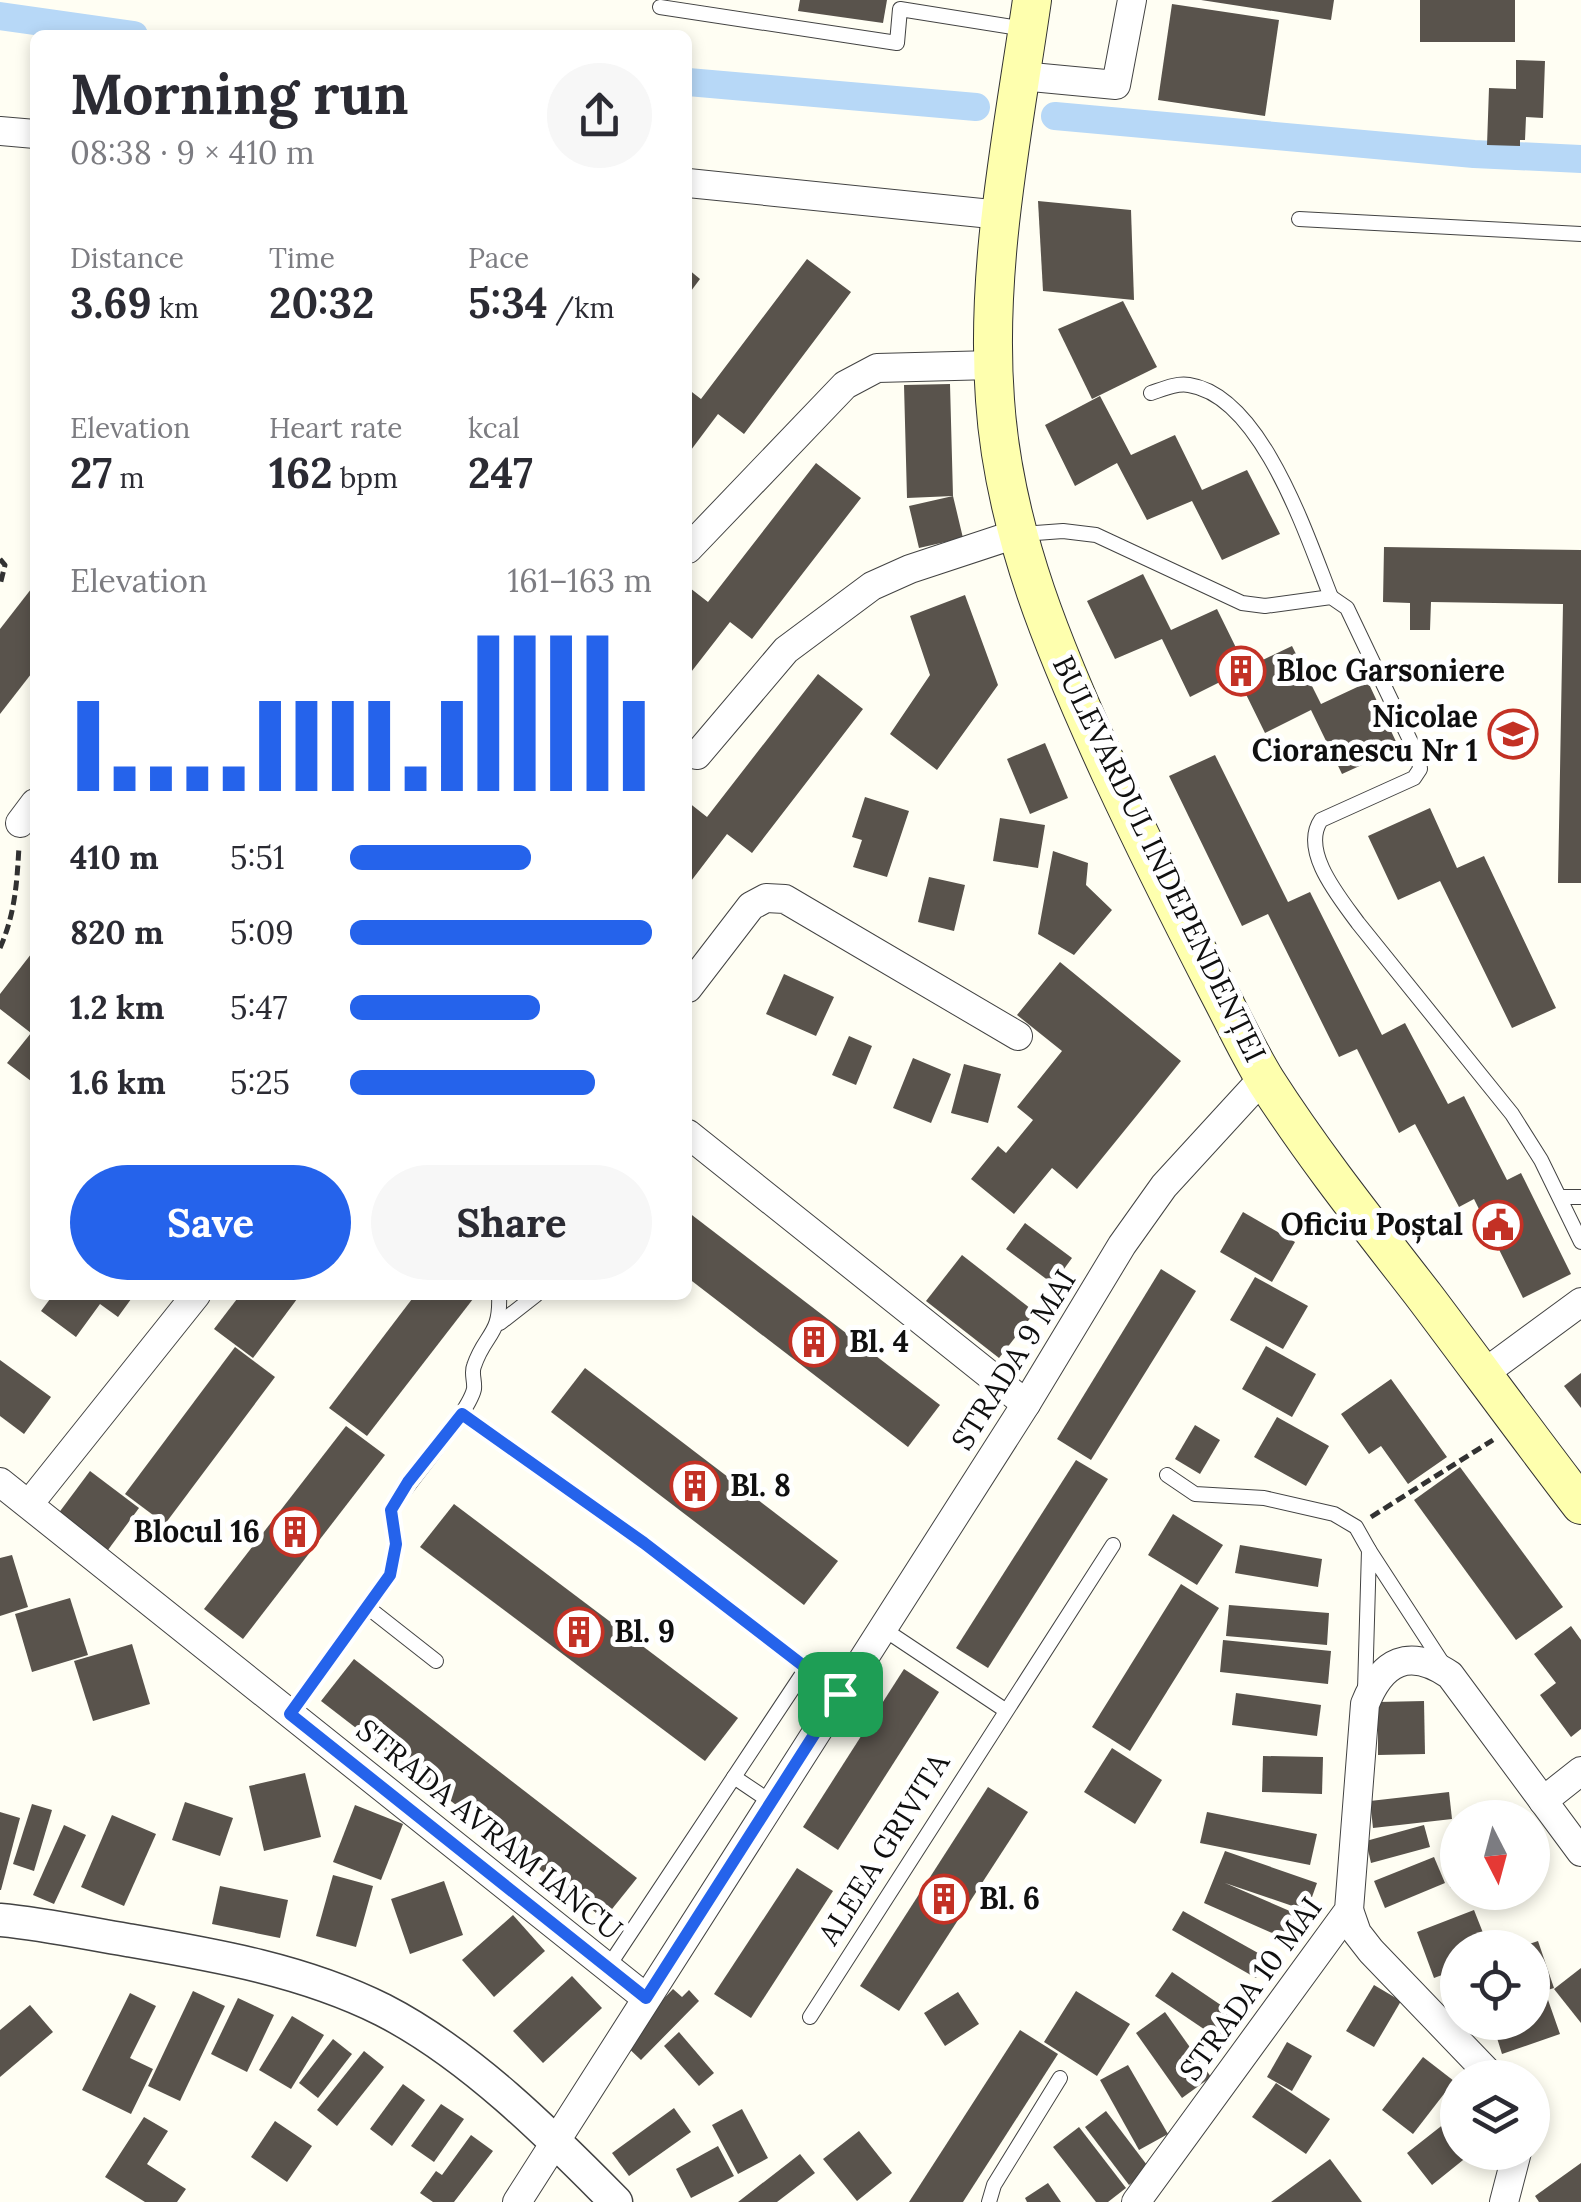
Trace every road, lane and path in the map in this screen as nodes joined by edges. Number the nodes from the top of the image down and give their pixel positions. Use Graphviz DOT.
graph roads {
  1 [pos="1132,0"];
  2 [pos="660,7"];
  3 [pos="1030,15"];
  4 [pos="1021,76"];
  5 [pos="0,131"];
  6 [pos="30,134"];
  7 [pos="692,183"];
  8 [pos="1002,215"];
  9 [pos="1299,219"];
  10 [pos="1581,234"];
  11 [pos="993,366"];
  12 [pos="1151,393"];
  13 [pos="1016,534"];
  14 [pos="692,545"];
  15 [pos="0,560"];
  16 [pos="0,585"];
  17 [pos="1331,597"];
  18 [pos="697,755"];
  19 [pos="28,813"];
  20 [pos="0,948"];
  21 [pos="692,983"];
  22 [pos="1018,1036"];
  23 [pos="1264,1077"];
  24 [pos="692,1137"];
  25 [pos="1560,1197"];
  26 [pos="1581,1197"];
  27 [pos="1581,1242"];
  28 [pos="192,1300"];
  29 [pos="499,1300"];
  30 [pos="529,1300"];
  31 [pos="1581,1302"];
  32 [pos="500,1322"];
  33 [pos="1483,1374"];
  34 [pos="1026,1404"];
  35 [pos="462,1414"];
  36 [pos="1496,1438"];
  37 [pos="1167,1475"];
  38 [pos="0,1482"];
  39 [pos="29,1504"];
  40 [pos="1581,1505"];
  41 [pos="1356,1527"];
  42 [pos="1113,1546"];
  43 [pos="1370,1550"];
  44 [pos="366,1606"];
  45 [pos="882,1628"];
  46 [pos="436,1661"];
  47 [pos="807,1667"];
  48 [pos="1450,1675"];
  49 [pos="840,1694"];
  50 [pos="1365,1704"];
  51 [pos="1004,1710"];
  52 [pos="290,1714"];
  53 [pos="1581,1771"];
  54 [pos="734,1776"];
  55 [pos="1541,1800"];
  56 [pos="1543,1800"];
  57 [pos="771,1802"];
  58 [pos="1550,1811"];
  59 [pos="1581,1852"];
  60 [pos="1349,1910"];
  61 [pos="0,1920"];
  62 [pos="608,1968"];
  63 [pos="646,1998"];
  64 [pos="810,2017"];
  65 [pos="1476,2060"];
  66 [pos="1060,2078"];
  67 [pos="555,2140"];
  68 [pos="1512,2170"];
  69 [pos="516,2202"];
  70 [pos="616,2202"];
  71 [pos="989,2202"];
  72 [pos="1136,2202"];
  73 [pos="1504,2202"];
  1 -- 4 [label="street"];
  2 -- 3 [label="lane"];
  3 -- 4 [label="main road, BULEVARDUL INDEPENDENȚEI"];
  4 -- 8 [label="main road, BULEVARDUL INDEPENDENȚEI"];
  5 -- 6 [label="street"];
  7 -- 8 [label="street"];
  8 -- 11 [label="main road, BULEVARDUL INDEPENDENȚEI"];
  9 -- 10 [label="lane"];
  11 -- 13 [label="main road, BULEVARDUL INDEPENDENȚEI"];
  11 -- 14 [label="street"];
  12 -- 17 [label="lane"];
  13 -- 17 [label="lane"];
  13 -- 18 [label="street"];
  13 -- 23 [label="main road, BULEVARDUL INDEPENDENȚEI"];
  15 -- 16 [label="path"];
  17 -- 25 [label="lane"];
  19 -- 20 [label="path"];
  21 -- 22 [label="street"];
  23 -- 33 [label="main road, BULEVARDUL INDEPENDENȚEI"];
  23 -- 34 [label="street, STRADA 9 MAI"];
  24 -- 34 [label="street"];
  25 -- 26 [label="lane"];
  25 -- 27 [label="lane"];
  28 -- 39 [label="street"];
  29 -- 32 [label="lane"];
  30 -- 32 [label="lane"];
  31 -- 33 [label="street"];
  32 -- 35 [label="lane"];
  33 -- 40 [label="main road, BULEVARDUL INDEPENDENȚEI"];
  34 -- 45 [label="street, STRADA 9 MAI"];
  35 -- 44 [label="lane"];
  35 -- 47 [label="lane"];
  36 -- 41 [label="path"];
  37 -- 41 [label="lane"];
  38 -- 39 [label="street, STRADA AVRAM IANCU"];
  39 -- 52 [label="street, STRADA AVRAM IANCU"];
  41 -- 43 [label="lane"];
  42 -- 51 [label="lane, ALEEA GRIVITA"];
  43 -- 48 [label="lane"];
  43 -- 50 [label="lane"];
  44 -- 46 [label="lane"];
  44 -- 52 [label="lane"];
  45 -- 49 [label="street, STRADA 9 MAI"];
  45 -- 51 [label="lane"];
  47 -- 49 [label="lane"];
  47 -- 54 [label="lane"];
  48 -- 50 [label="street"];
  48 -- 55 [label="street"];
  49 -- 57 [label="street, STRADA 9 MAI"];
  50 -- 60 [label="street, STRADA 10 MAI"];
  51 -- 64 [label="lane, ALEEA GRIVITA"];
  52 -- 62 [label="street, STRADA AVRAM IANCU"];
  53 -- 56 [label="street"];
  54 -- 57 [label="lane"];
  54 -- 62 [label="lane"];
  57 -- 63 [label="street, STRADA 9 MAI"];
  58 -- 59 [label="street"];
  60 -- 65 [label="street"];
  60 -- 72 [label="street, STRADA 10 MAI"];
  61 -- 67 [label="street"];
  62 -- 63 [label="street, STRADA AVRAM IANCU"];
  63 -- 67 [label="street, STRADA 9 MAI"];
  66 -- 71 [label="lane"];
  67 -- 69 [label="street, STRADA 9 MAI"];
  67 -- 70 [label="street"];
  68 -- 73 [label="street"];
}
